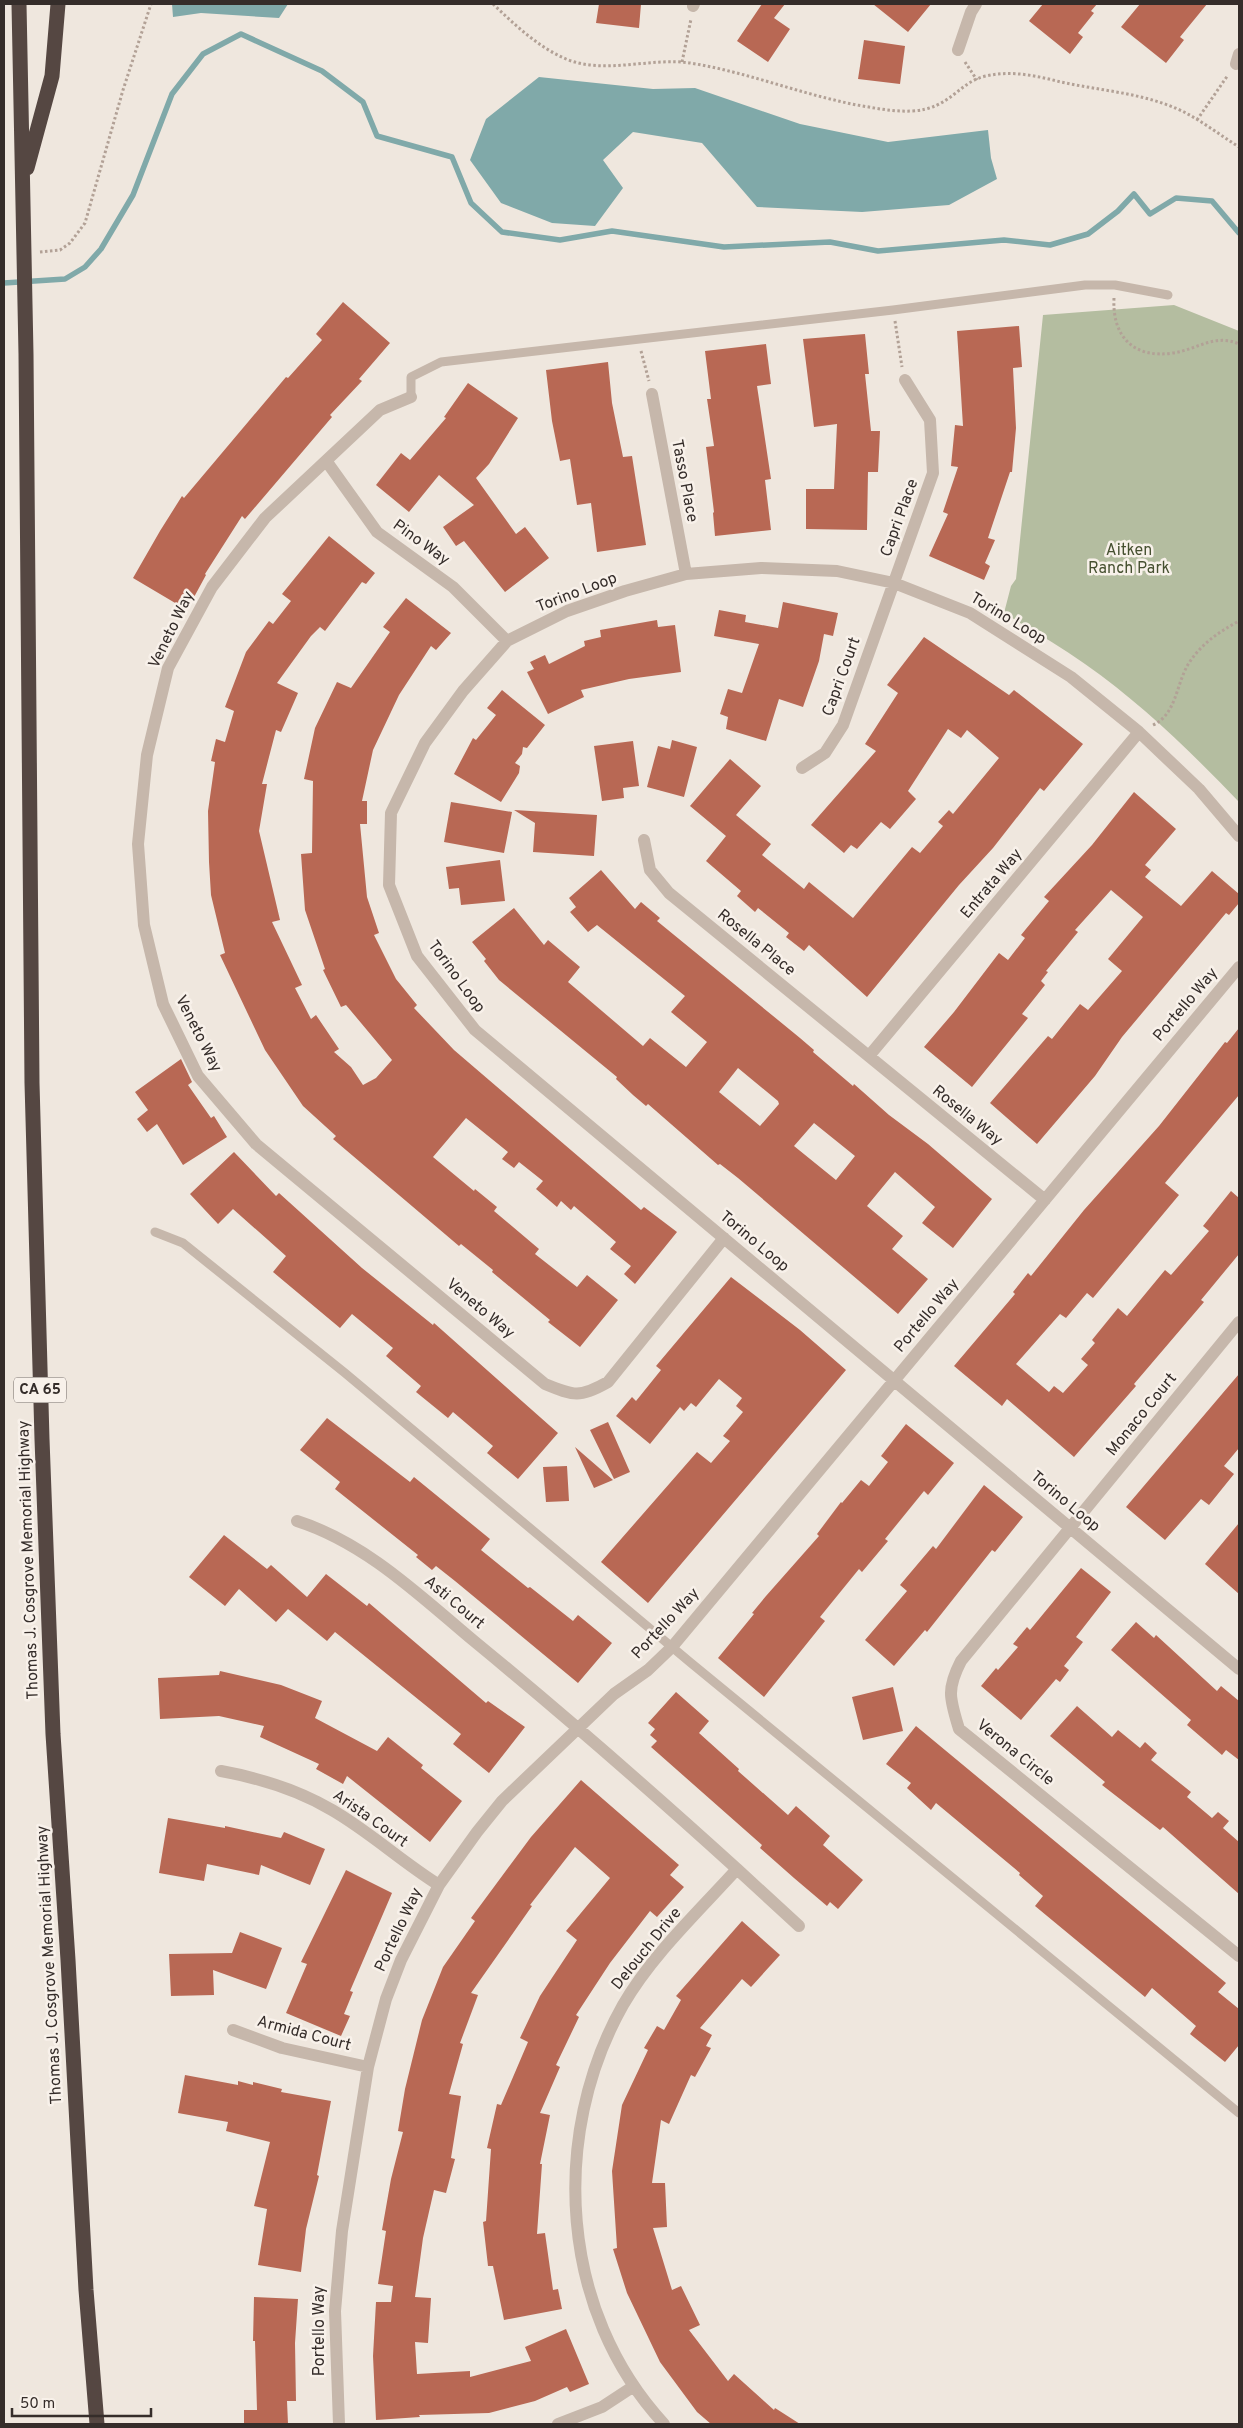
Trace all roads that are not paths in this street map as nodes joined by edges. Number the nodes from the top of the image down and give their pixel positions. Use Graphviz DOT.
graph roads {
  1 [pos="19,4"];
  2 [pos="58,4"];
  3 [pos="976,4"];
  4 [pos="958,50"];
  5 [pos="22,187"];
  6 [pos="1168,294"];
  7 [pos="905,380"];
  8 [pos="652,394"];
  9 [pos="411,397"];
  10 [pos="327,462"];
  11 [pos="686,574"];
  12 [pos="894,583"];
  13 [pos="507,641"];
  14 [pos="1139,732"];
  15 [pos="802,768"];
  16 [pos="1239,836"];
  17 [pos="644,840"];
  18 [pos="1239,967"];
  19 [pos="869,1056"];
  20 [pos="1045,1200"];
  21 [pos="155,1232"];
  22 [pos="724,1238"];
  23 [pos="1239,1322"];
  24 [pos="894,1380"];
  25 [pos="297,1521"];
  26 [pos="1070,1528"];
  27 [pos="672,1647"];
  28 [pos="1239,1669"];
  29 [pos="579,1727"];
  30 [pos="220,1770"];
  31 [pos="737,1869"];
  32 [pos="439,1885"];
  33 [pos="799,1926"];
  34 [pos="1239,1956"];
  35 [pos="233,2030"];
  36 [pos="368,2067"];
  37 [pos="1239,2113"];
  38 [pos="634,2386"];
  39 [pos="97,2424"];
  40 [pos="338,2424"];
  41 [pos="558,2424"];
  42 [pos="664,2424"];
  1 -- 5 [label="highway, Thomas J. Cosgrove Memorial Highway / CA 65"];
  2 -- 5 [label="highway"];
  3 -- 4 [label="street"];
  5 -- 39 [label="highway, Thomas J. Cosgrove Memorial Highway / CA 65"];
  6 -- 9 [label="lane"];
  7 -- 12 [label="street, Capri Place"];
  8 -- 11 [label="street, Tasso Place"];
  9 -- 10 [label="street, Veneto Way"];
  10 -- 13 [label="street, Pino Way"];
  10 -- 22 [label="street, Veneto Way"];
  11 -- 12 [label="street, Torino Loop"];
  11 -- 13 [label="street, Torino Loop"];
  12 -- 14 [label="street, Torino Loop"];
  12 -- 15 [label="street, Capri Court"];
  13 -- 22 [label="street, Torino Loop"];
  14 -- 16 [label="street, Torino Loop"];
  14 -- 19 [label="street, Entrata Way"];
  17 -- 19 [label="street, Rosella Place"];
  18 -- 20 [label="street, Portello Way"];
  19 -- 20 [label="street, Rosella Way"];
  20 -- 24 [label="street, Portello Way"];
  21 -- 27 [label="lane"];
  22 -- 24 [label="street, Torino Loop"];
  23 -- 26 [label="street, Monaco Court"];
  24 -- 26 [label="street, Torino Loop"];
  24 -- 27 [label="street, Portello Way"];
  25 -- 29 [label="street, Asti Court"];
  26 -- 28 [label="street, Torino Loop"];
  26 -- 34 [label="street, Verona Circle"];
  27 -- 29 [label="street, Portello Way"];
  27 -- 37 [label="lane"];
  29 -- 31 [label="street"];
  29 -- 32 [label="street, Portello Way"];
  30 -- 32 [label="street, Arista Court"];
  31 -- 33 [label="street"];
  31 -- 38 [label="street, Delouch Drive"];
  32 -- 36 [label="street, Portello Way"];
  35 -- 36 [label="street, Armida Court"];
  36 -- 40 [label="street, Portello Way"];
  38 -- 41 [label="street"];
  38 -- 42 [label="street, Delouch Drive"];
}
